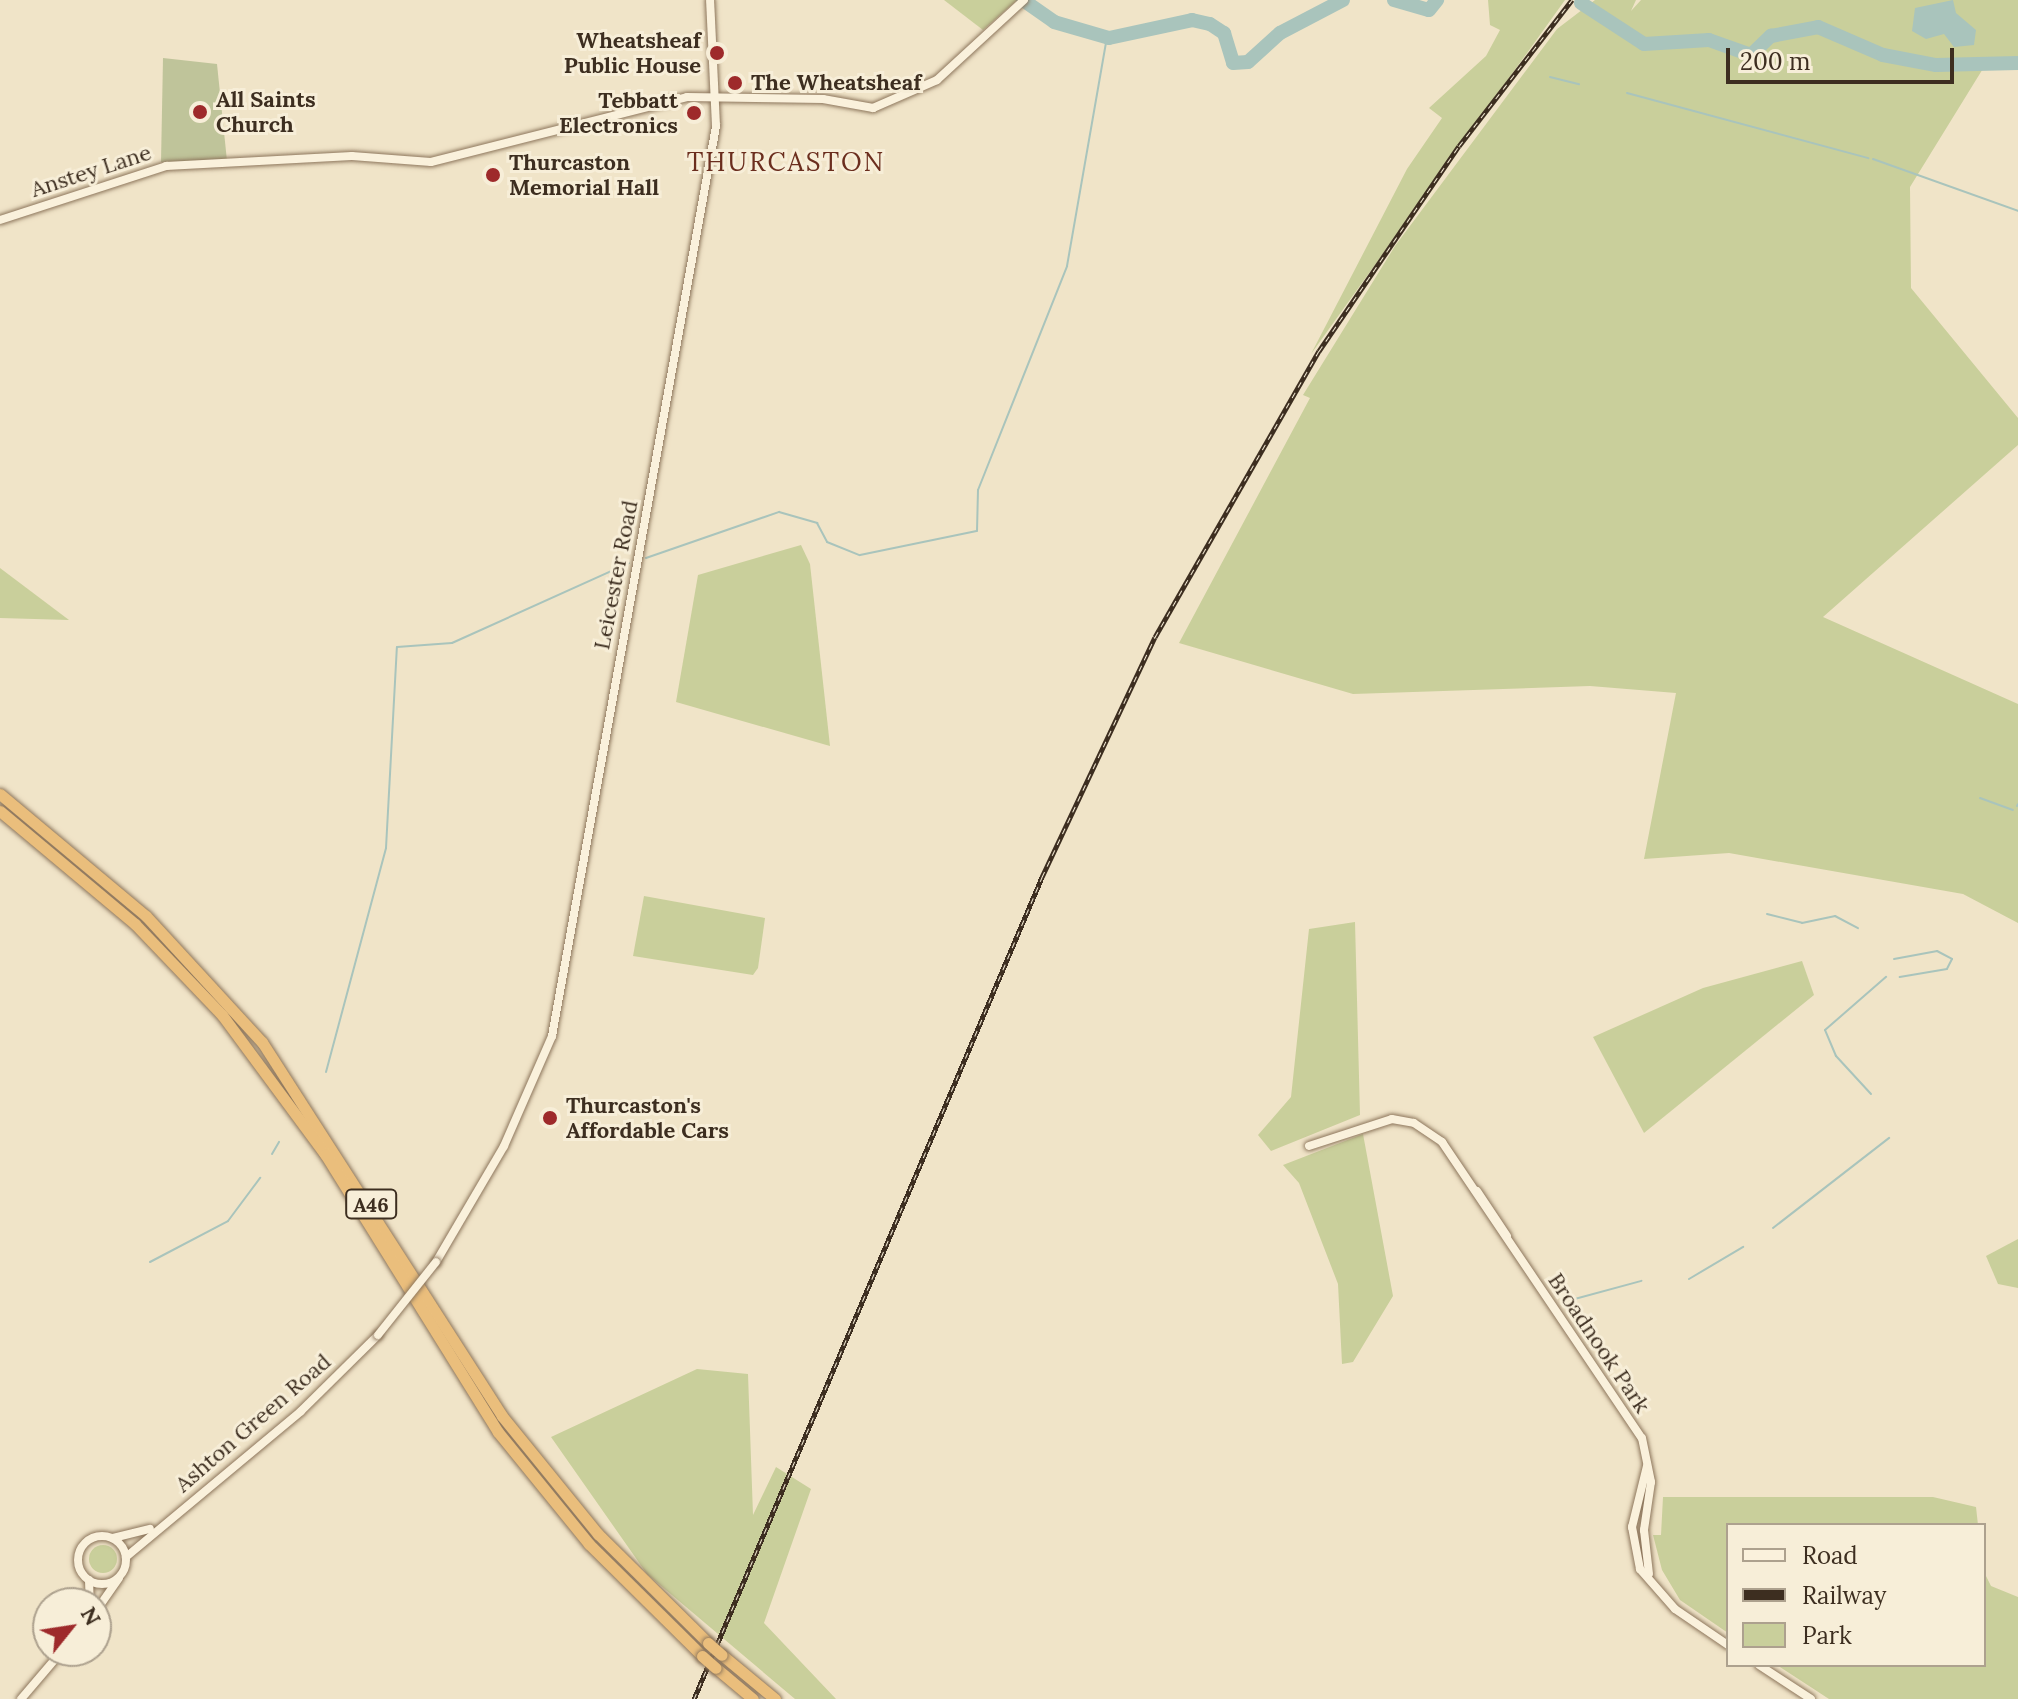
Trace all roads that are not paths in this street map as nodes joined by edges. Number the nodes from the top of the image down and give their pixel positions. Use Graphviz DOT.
graph roads {
  1 [pos="710,0"];
  2 [pos="1024,0"];
  3 [pos="714,100"];
  4 [pos="0,220"];
  5 [pos="0,794"];
  6 [pos="0,811"];
  7 [pos="504,1146"];
  8 [pos="1309,1146"];
  9 [pos="158,1526"];
  10 [pos="113,1538"];
  11 [pos="126,1557"];
  12 [pos="119,1578"];
  13 [pos="89,1580"];
  14 [pos="89,1587"];
  15 [pos="112,1588"];
  16 [pos="1726,1644"];
  17 [pos="48,1667"];
  18 [pos="1762,1667"];
  19 [pos="21,1699"];
  20 [pos="753,1699"];
  21 [pos="775,1699"];
  22 [pos="1811,1699"];
  1 -- 3 [label="street, Leicester Road"];
  2 -- 3 [label="street, Anstey Lane"];
  3 -- 4 [label="street, Anstey Lane"];
  3 -- 7 [label="street, Leicester Road"];
  5 -- 21 [label="highway, A46, bridge"];
  6 -- 20 [label="highway, A46, bridge"];
  7 -- 9 [label="street, Ashton Green Road, bridge"];
  8 -- 16 [label="street, Broadnook Park"];
  9 -- 10 [label="street, Ashton Green Road"];
  9 -- 11 [label="street, Ashton Green Road"];
  10 -- 11 [label="street"];
  10 -- 13 [label="street, Ashton Green Road"];
  11 -- 12 [label="street, Ashton Green Road"];
  12 -- 13 [label="street"];
  12 -- 15 [label="street, Ashton Green Road"];
  13 -- 14 [label="street, Ashton Green Road"];
  17 -- 19 [label="street"];
  18 -- 22 [label="street"];
}
